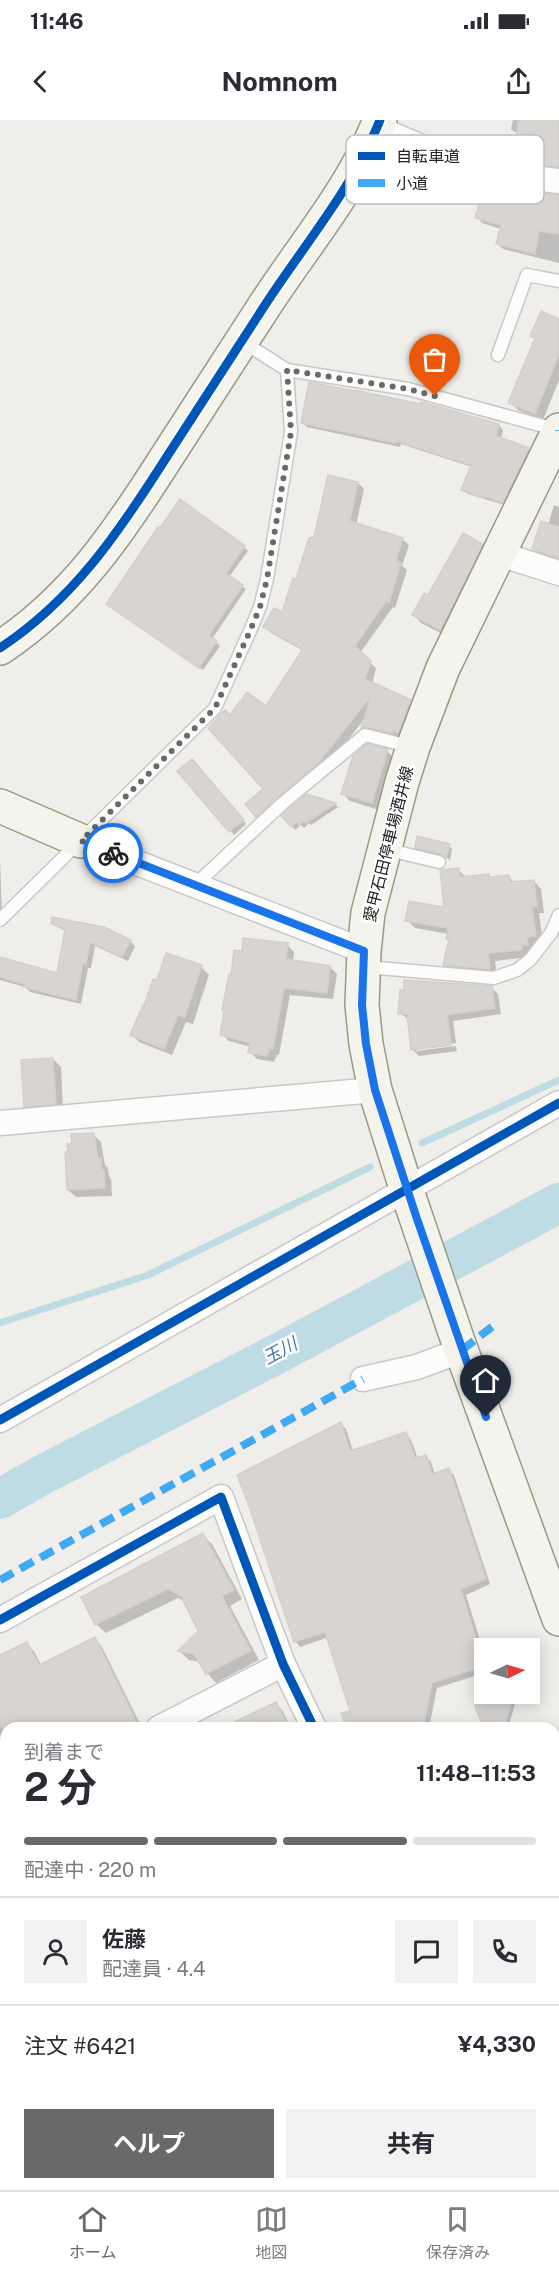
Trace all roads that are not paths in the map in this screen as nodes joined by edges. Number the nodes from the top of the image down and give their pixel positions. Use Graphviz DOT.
graph roads {
  1 [pos="378,124"];
  2 [pos="401,135"];
  3 [pos="544,179"];
  4 [pos="559,181"];
  5 [pos="346,184"];
  6 [pos="559,281"];
  7 [pos="243,342"];
  8 [pos="498,355"];
  9 [pos="287,370"];
  10 [pos="559,430"];
  11 [pos="500,554"];
  12 [pos="559,573"];
  13 [pos="0,648"];
  14 [pos="413,747"];
  15 [pos="0,806"];
  16 [pos="81,841"];
  17 [pos="385,849"];
  18 [pos="439,862"];
  19 [pos="195,885"];
  20 [pos="559,915"];
  21 [pos="0,921"];
  22 [pos="363,959"];
  23 [pos="375,1090"];
  24 [pos="559,1103"];
  25 [pos="0,1123"];
  26 [pos="411,1202"];
  27 [pos="460,1345"];
  28 [pos="363,1379"];
  29 [pos="0,1420"];
  30 [pos="559,1619"];
  31 [pos="0,1620"];
  32 [pos="283,1664"];
  33 [pos="171,1722"];
  34 [pos="311,1722"];
  1 -- 2 [label="street"];
  3 -- 4 [label="street"];
  5 -- 7 [label="main road"];
  6 -- 8 [label="lane"];
  7 -- 9 [label="lane"];
  7 -- 13 [label="main road"];
  9 -- 10 [label="lane"];
  9 -- 16 [label="lane"];
  10 -- 11 [label="main road, 愛甲石田停車場酒井線"];
  11 -- 12 [label="street"];
  11 -- 14 [label="main road, 愛甲石田停車場酒井線"];
  14 -- 17 [label="main road, 愛甲石田停車場酒井線"];
  14 -- 19 [label="lane"];
  15 -- 16 [label="main road"];
  16 -- 19 [label="street"];
  16 -- 21 [label="lane"];
  17 -- 18 [label="lane"];
  17 -- 22 [label="main road, 愛甲石田停車場酒井線"];
  19 -- 22 [label="street"];
  20 -- 22 [label="lane"];
  22 -- 23 [label="main road, 愛甲石田停車場酒井線"];
  23 -- 25 [label="street"];
  23 -- 26 [label="main road, 愛甲石田停車場酒井線"];
  24 -- 26 [label="street"];
  26 -- 27 [label="main road, 愛甲石田停車場酒井線"];
  26 -- 29 [label="street"];
  27 -- 28 [label="street"];
  27 -- 30 [label="main road, 愛甲石田停車場酒井線"];
  31 -- 32 [label="street"];
  32 -- 33 [label="street"];
  32 -- 34 [label="street"];
}
